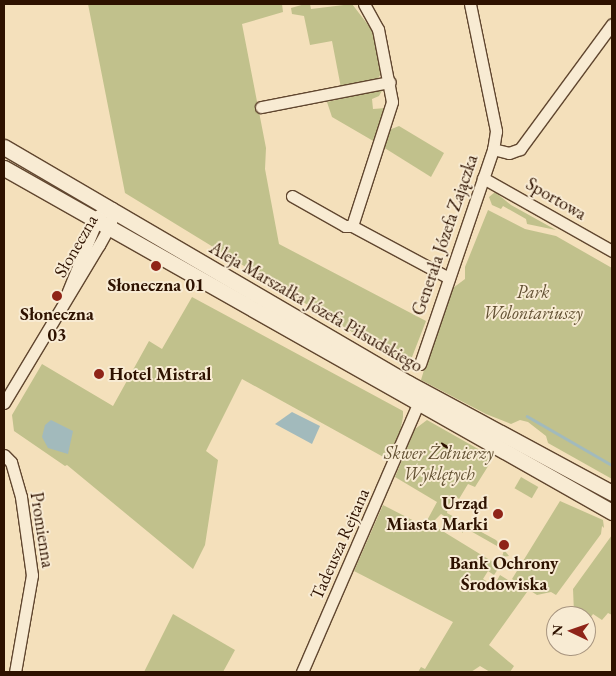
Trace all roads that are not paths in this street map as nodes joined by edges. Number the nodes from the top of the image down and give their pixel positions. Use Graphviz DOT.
graph roads {
  1 [pos="364,4"];
  2 [pos="470,4"];
  3 [pos="612,24"];
  4 [pos="390,82"];
  5 [pos="261,108"];
  6 [pos="4,147"];
  7 [pos="493,150"];
  8 [pos="4,168"];
  9 [pos="483,178"];
  10 [pos="292,196"];
  11 [pos="112,208"];
  12 [pos="102,224"];
  13 [pos="352,224"];
  14 [pos="612,251"];
  15 [pos="448,278"];
  16 [pos="420,364"];
  17 [pos="419,402"];
  18 [pos="4,403"];
  19 [pos="4,455"];
  20 [pos="612,493"];
  21 [pos="612,512"];
  22 [pos="15,672"];
  23 [pos="302,672"];
  1 -- 4 [label="street"];
  2 -- 7 [label="street"];
  3 -- 7 [label="street, Generała Józefa Zajączka"];
  4 -- 5 [label="street"];
  4 -- 13 [label="street"];
  6 -- 11 [label="main road, Aleja Marszałka Józefa Piłsudskiego"];
  7 -- 9 [label="street, Generała Józefa Zajączka"];
  8 -- 12 [label="main road, Aleja Marszałka Józefa Piłsudskiego"];
  9 -- 14 [label="street, Sportowa"];
  9 -- 15 [label="street, Generała Józefa Zajączka"];
  10 -- 13 [label="street"];
  11 -- 12 [label="street, Słoneczna"];
  11 -- 20 [label="main road, Aleja Marszałka Józefa Piłsudskiego"];
  12 -- 17 [label="main road, Aleja Marszałka Józefa Piłsudskiego"];
  12 -- 18 [label="street, Słoneczna"];
  13 -- 15 [label="street"];
  15 -- 16 [label="street, Generała Józefa Zajączka"];
  17 -- 21 [label="main road, Aleja Marszałka Józefa Piłsudskiego"];
  17 -- 23 [label="street, Tadeusza Rejtana"];
  19 -- 22 [label="street, Promienna"];
}
